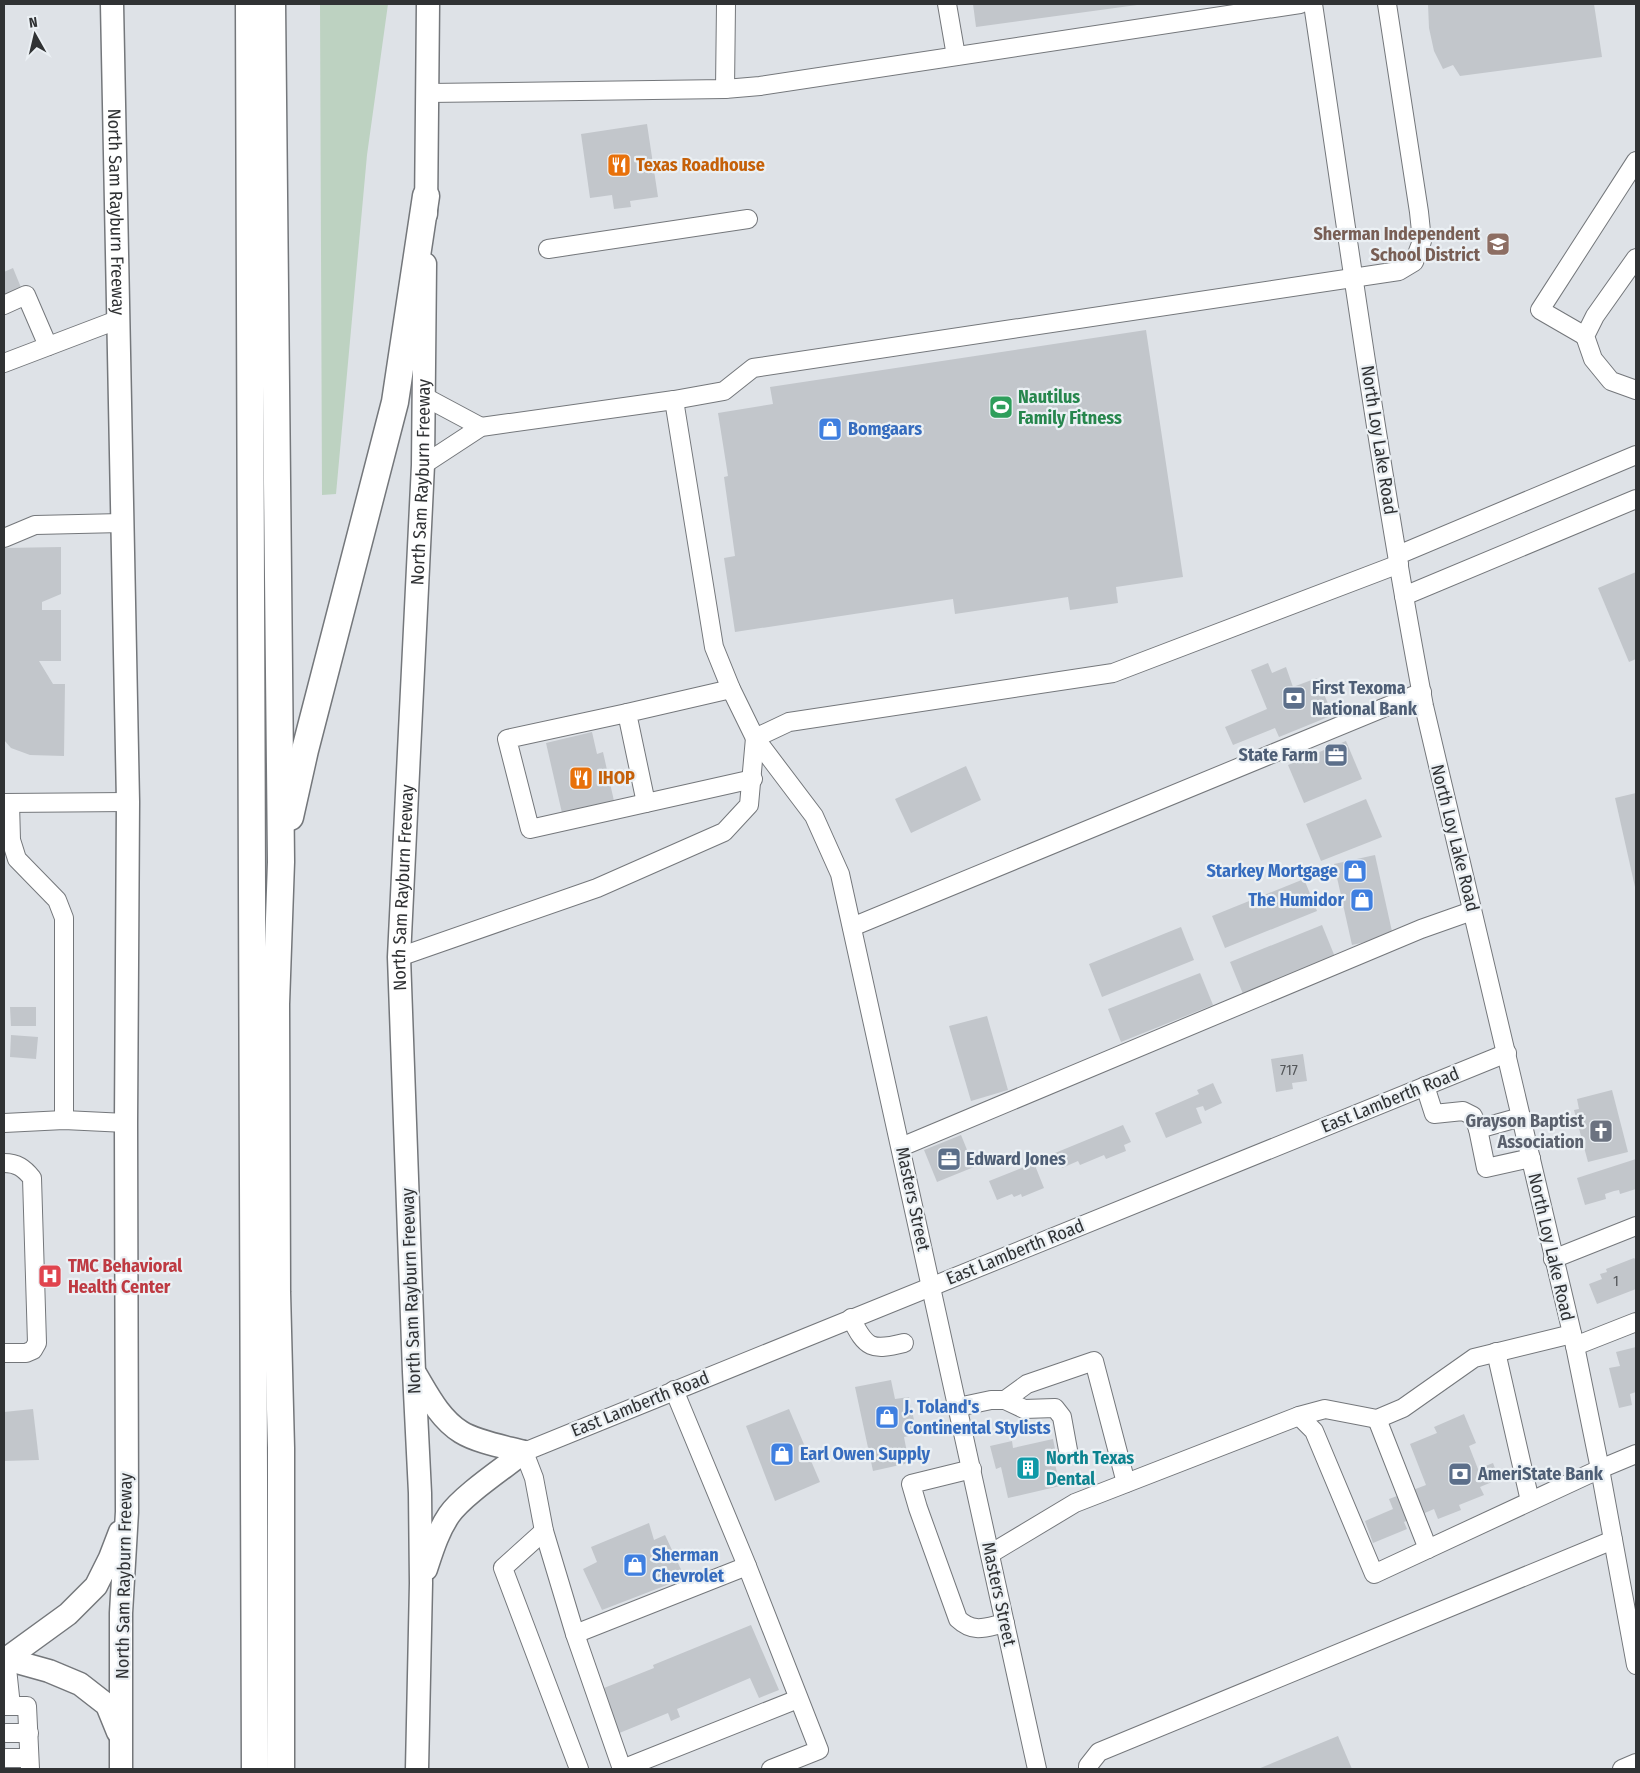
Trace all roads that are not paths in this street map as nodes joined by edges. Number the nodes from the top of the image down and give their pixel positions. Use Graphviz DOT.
graph roads {
  1 [pos="112,4"];
  2 [pos="249,4"];
  3 [pos="272,4"];
  4 [pos="428,4"];
  5 [pos="726,4"];
  6 [pos="948,4"];
  7 [pos="1300,4"];
  8 [pos="1313,4"];
  9 [pos="1387,4"];
  10 [pos="1258,6"];
  11 [pos="956,56"];
  12 [pos="725,89"];
  13 [pos="428,93"];
  14 [pos="1636,161"];
  15 [pos="426,196"];
  16 [pos="748,219"];
  17 [pos="548,250"];
  18 [pos="1636,258"];
  19 [pos="1354,279"];
  20 [pos="4,305"];
  21 [pos="117,320"];
  22 [pos="1585,336"];
  23 [pos="48,346"];
  24 [pos="4,363"];
  25 [pos="1636,390"];
  26 [pos="423,396"];
  27 [pos="674,400"];
  28 [pos="481,427"];
  29 [pos="1636,455"];
  30 [pos="423,465"];
  31 [pos="1636,499"];
  32 [pos="122,522"];
  33 [pos="4,538"];
  34 [pos="1398,559"];
  35 [pos="1404,596"];
  36 [pos="731,689"];
  37 [pos="1422,692"];
  38 [pos="627,713"];
  39 [pos="755,738"];
  40 [pos="753,779"];
  41 [pos="128,802"];
  42 [pos="7,803"];
  43 [pos="646,803"];
  44 [pos="280,862"];
  45 [pos="1472,911"];
  46 [pos="852,927"];
  47 [pos="399,957"];
  48 [pos="1507,1053"];
  49 [pos="1425,1086"];
  50 [pos="1521,1117"];
  51 [pos="64,1120"];
  52 [pos="4,1123"];
  53 [pos="126,1123"];
  54 [pos="1478,1129"];
  55 [pos="901,1147"];
  56 [pos="1531,1158"];
  57 [pos="4,1163"];
  58 [pos="1636,1226"];
  59 [pos="1553,1259"];
  60 [pos="932,1285"];
  61 [pos="851,1318"];
  62 [pos="1636,1322"];
  63 [pos="1573,1340"];
  64 [pos="904,1343"];
  65 [pos="1496,1352"];
  66 [pos="4,1353"];
  67 [pos="414,1372"];
  68 [pos="674,1390"];
  69 [pos="1005,1400"];
  70 [pos="958,1407"];
  71 [pos="1299,1416"];
  72 [pos="1377,1419"];
  73 [pos="1068,1450"];
  74 [pos="524,1452"];
  75 [pos="1636,1454"];
  76 [pos="972,1469"];
  77 [pos="1600,1469"];
  78 [pos="1126,1483"];
  79 [pos="1530,1501"];
  80 [pos="127,1512"];
  81 [pos="544,1531"];
  82 [pos="1613,1540"];
  83 [pos="1428,1549"];
  84 [pos="990,1554"];
  85 [pos="747,1566"];
  86 [pos="1629,1582"];
  87 [pos="421,1583"];
  88 [pos="1631,1611"];
  89 [pos="1005,1623"];
  90 [pos="574,1634"];
  91 [pos="5,1659"];
  92 [pos="1636,1665"];
  93 [pos="798,1699"];
  94 [pos="7,1706"];
  95 [pos="6,1733"];
  96 [pos="28,1733"];
  97 [pos="121,1739"];
  98 [pos="6,1758"];
  99 [pos="1636,1763"];
  100 [pos="30,1764"];
  101 [pos="121,1769"];
  102 [pos="255,1769"];
  103 [pos="281,1769"];
  104 [pos="417,1769"];
  105 [pos="579,1769"];
  106 [pos="622,1769"];
  107 [pos="771,1769"];
  108 [pos="1037,1769"];
  109 [pos="1088,1769"];
  110 [pos="1622,1769"];
  1 -- 21 [label="main road, North Sam Rayburn Freeway"];
  2 -- 102 [label="highway"];
  3 -- 44 [label="highway"];
  4 -- 13 [label="main road, North Sam Rayburn Freeway"];
  5 -- 12 [label="street"];
  6 -- 11 [label="street"];
  7 -- 10 [label="street"];
  8 -- 19 [label="street, North Loy Lake Road"];
  9 -- 19 [label="street"];
  10 -- 11 [label="street"];
  11 -- 12 [label="street"];
  12 -- 13 [label="street"];
  13 -- 15 [label="main road, North Sam Rayburn Freeway"];
  14 -- 22 [label="street"];
  15 -- 26 [label="main road, North Sam Rayburn Freeway"];
  15 -- 44 [label="highway"];
  16 -- 17 [label="street"];
  18 -- 22 [label="street"];
  19 -- 27 [label="street"];
  19 -- 34 [label="street, North Loy Lake Road"];
  20 -- 23 [label="street"];
  21 -- 23 [label="street"];
  21 -- 32 [label="main road, North Sam Rayburn Freeway"];
  22 -- 25 [label="street"];
  23 -- 24 [label="street"];
  26 -- 28 [label="street"];
  26 -- 30 [label="main road, North Sam Rayburn Freeway"];
  27 -- 28 [label="street"];
  27 -- 36 [label="street, Masters Street"];
  28 -- 30 [label="street"];
  29 -- 34 [label="street"];
  30 -- 47 [label="main road, North Sam Rayburn Freeway"];
  31 -- 35 [label="street"];
  32 -- 33 [label="street"];
  32 -- 41 [label="main road, North Sam Rayburn Freeway"];
  34 -- 35 [label="street, North Loy Lake Road"];
  34 -- 39 [label="street"];
  35 -- 37 [label="street, North Loy Lake Road"];
  36 -- 38 [label="street"];
  36 -- 39 [label="street, Masters Street"];
  37 -- 45 [label="street, North Loy Lake Road"];
  37 -- 46 [label="street"];
  38 -- 43 [label="street"];
  38 -- 43 [label="street"];
  39 -- 40 [label="street"];
  39 -- 46 [label="street, Masters Street"];
  40 -- 43 [label="street"];
  40 -- 47 [label="street"];
  41 -- 42 [label="street"];
  41 -- 53 [label="main road, North Sam Rayburn Freeway"];
  42 -- 51 [label="street"];
  44 -- 103 [label="highway"];
  45 -- 48 [label="street, North Loy Lake Road"];
  45 -- 55 [label="street"];
  46 -- 55 [label="street, Masters Street"];
  47 -- 67 [label="main road, North Sam Rayburn Freeway"];
  48 -- 49 [label="street, East Lamberth Road"];
  48 -- 50 [label="street, North Loy Lake Road"];
  49 -- 54 [label="street"];
  49 -- 60 [label="street, East Lamberth Road"];
  50 -- 54 [label="street"];
  50 -- 56 [label="street, North Loy Lake Road"];
  51 -- 52 [label="street"];
  51 -- 53 [label="street"];
  53 -- 80 [label="main road, North Sam Rayburn Freeway"];
  54 -- 56 [label="street"];
  55 -- 60 [label="street, Masters Street"];
  56 -- 59 [label="street, North Loy Lake Road"];
  57 -- 66 [label="street"];
  58 -- 59 [label="street"];
  59 -- 63 [label="street, North Loy Lake Road"];
  60 -- 61 [label="street, East Lamberth Road"];
  60 -- 70 [label="street, Masters Street"];
  61 -- 64 [label="street"];
  61 -- 68 [label="street, East Lamberth Road"];
  62 -- 63 [label="street"];
  63 -- 65 [label="street"];
  63 -- 77 [label="street, North Loy Lake Road"];
  65 -- 72 [label="street"];
  65 -- 79 [label="street"];
  67 -- 74 [label="main road"];
  67 -- 87 [label="main road, North Sam Rayburn Freeway"];
  68 -- 74 [label="street, East Lamberth Road"];
  68 -- 85 [label="street"];
  69 -- 70 [label="street"];
  69 -- 73 [label="street"];
  69 -- 78 [label="street"];
  70 -- 76 [label="street, Masters Street"];
  71 -- 72 [label="street"];
  71 -- 78 [label="street"];
  71 -- 83 [label="street"];
  72 -- 83 [label="street"];
  74 -- 81 [label="street"];
  74 -- 87 [label="main road"];
  75 -- 77 [label="street"];
  76 -- 84 [label="street, Masters Street"];
  76 -- 89 [label="street"];
  77 -- 79 [label="street"];
  77 -- 82 [label="street, North Loy Lake Road"];
  78 -- 84 [label="street"];
  79 -- 83 [label="street"];
  80 -- 91 [label="main road"];
  80 -- 97 [label="main road, North Sam Rayburn Freeway"];
  81 -- 90 [label="street"];
  81 -- 105 [label="street"];
  82 -- 86 [label="street, North Loy Lake Road"];
  82 -- 109 [label="street"];
  84 -- 89 [label="street, Masters Street"];
  85 -- 90 [label="street"];
  85 -- 93 [label="street"];
  86 -- 88 [label="street, North Loy Lake Road"];
  87 -- 104 [label="main road, North Sam Rayburn Freeway"];
  88 -- 92 [label="street, North Loy Lake Road"];
  89 -- 108 [label="street, Masters Street"];
  90 -- 106 [label="street"];
  91 -- 94 [label="street"];
  91 -- 97 [label="main road"];
  93 -- 106 [label="street"];
  93 -- 107 [label="street"];
  94 -- 96 [label="street"];
  95 -- 96 [label="street"];
  96 -- 100 [label="street"];
  97 -- 101 [label="main road, North Sam Rayburn Freeway"];
  98 -- 100 [label="street"];
  99 -- 110 [label="street"];
}
